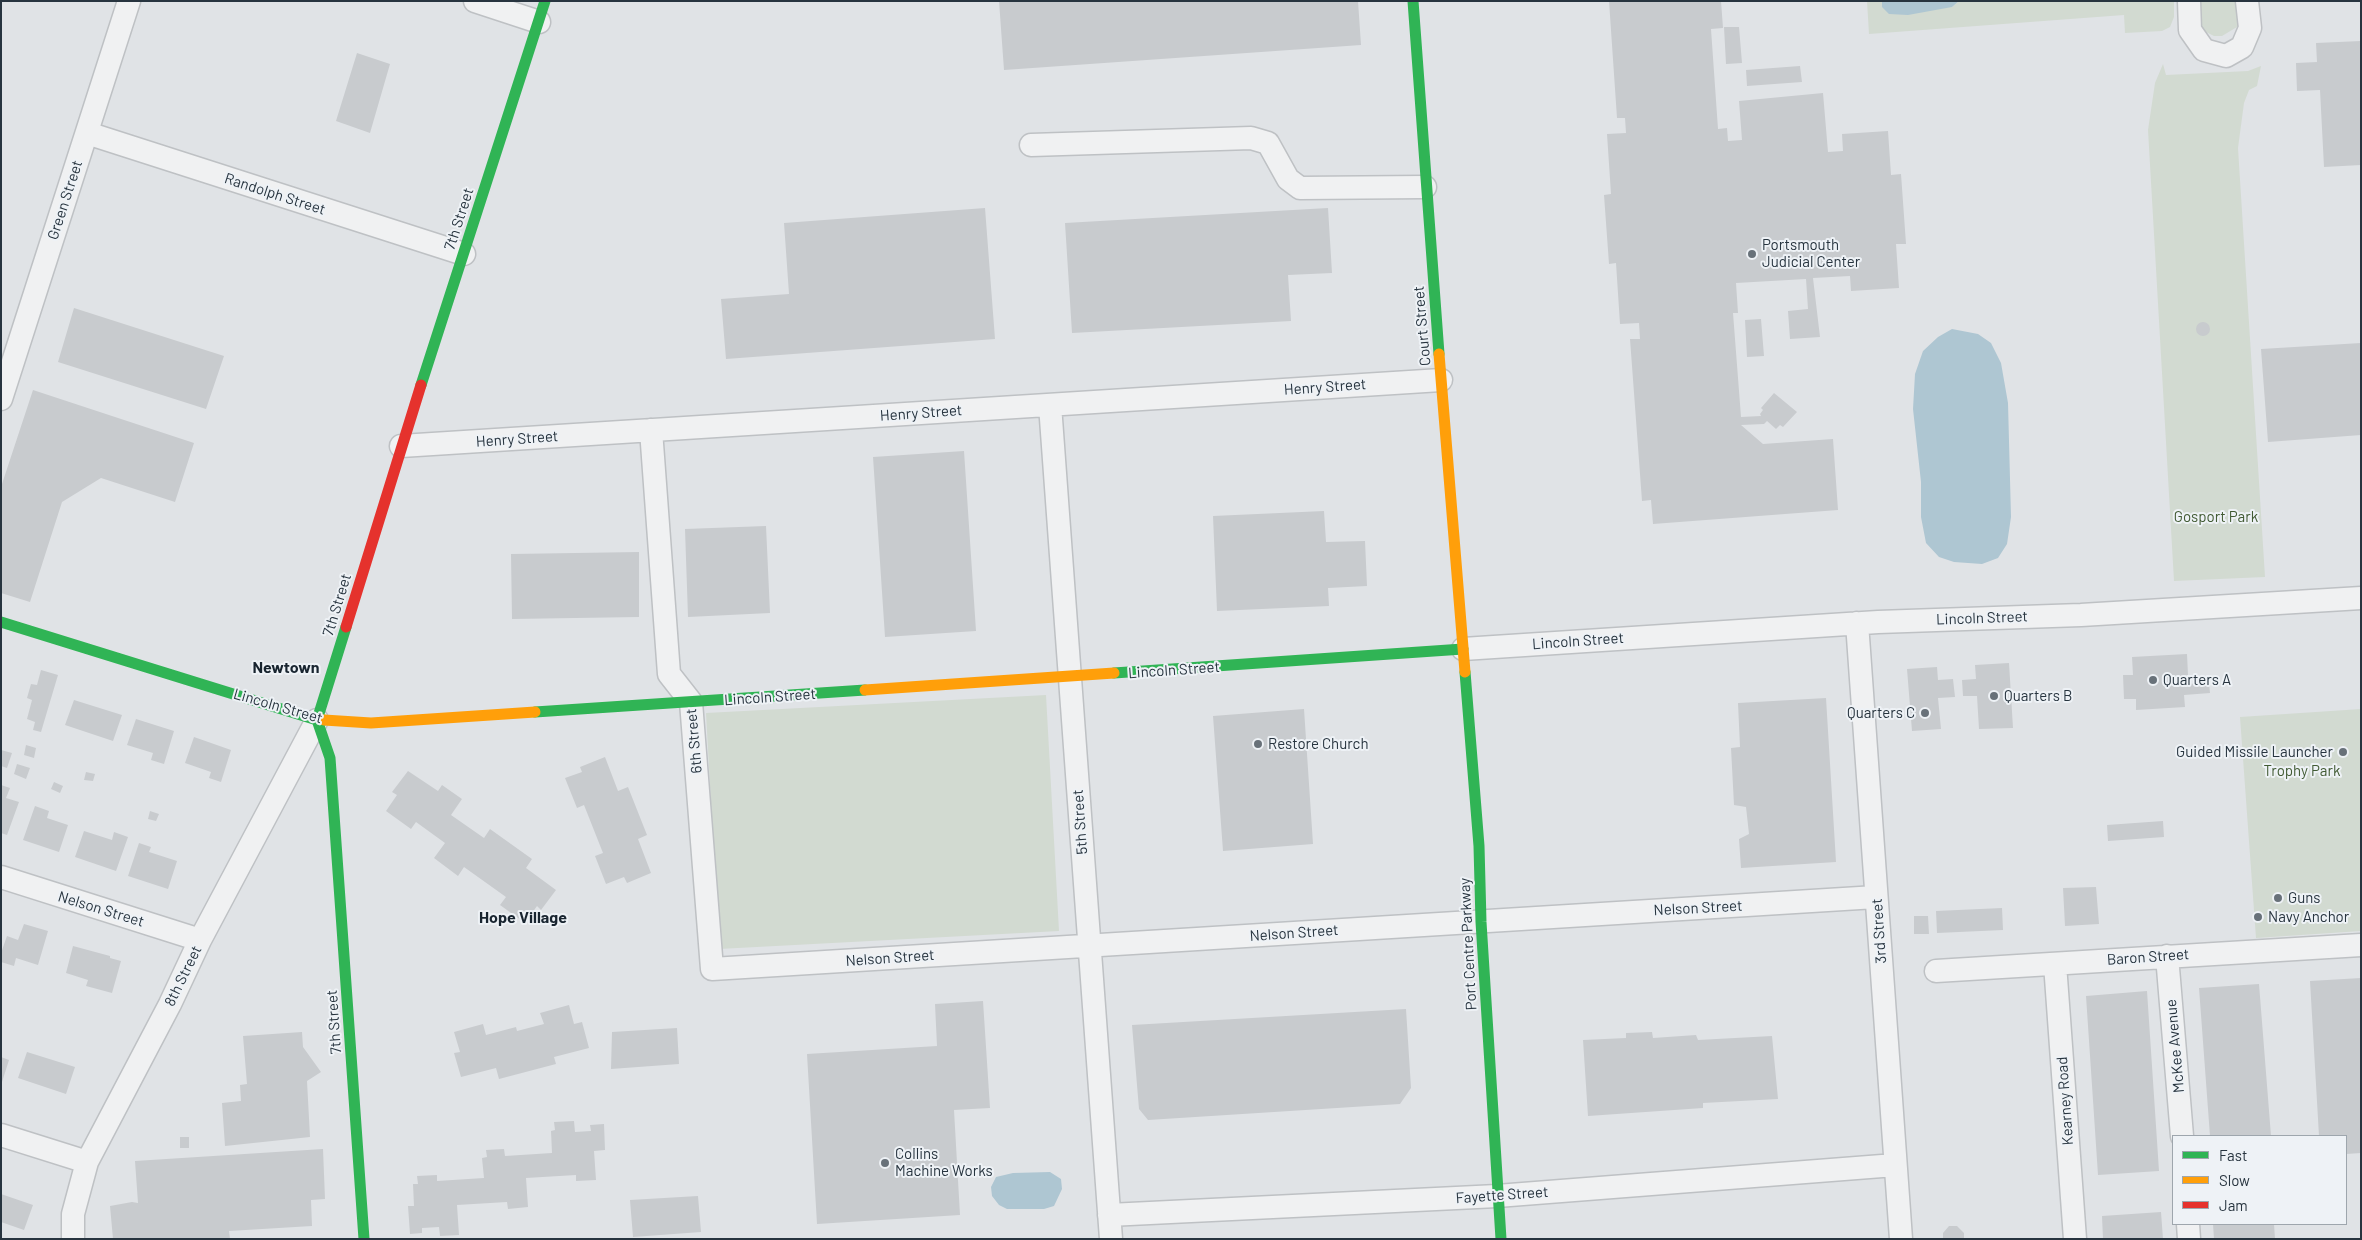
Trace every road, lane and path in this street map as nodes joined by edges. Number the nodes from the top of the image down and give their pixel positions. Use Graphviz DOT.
graph roads {
  1 [pos="129,1"];
  2 [pos="476,1"];
  3 [pos="1413,1"];
  4 [pos="2188,1"];
  5 [pos="2247,1"];
  6 [pos="542,12"];
  7 [pos="87,133"];
  8 [pos="1031,145"];
  9 [pos="1425,187"];
  10 [pos="464,254"];
  11 [pos="1441,380"];
  12 [pos="1,399"];
  13 [pos="1050,405"];
  14 [pos="651,430"];
  15 [pos="401,446"];
  16 [pos="2361,598"];
  17 [pos="1,622"];
  18 [pos="1857,623"];
  19 [pos="1463,649"];
  20 [pos="1070,677"];
  21 [pos="691,702"];
  22 [pos="317,720"];
  23 [pos="1,877"];
  24 [pos="1876,897"];
  25 [pos="1480,922"];
  26 [pos="200,940"];
  27 [pos="1089,946"];
  28 [pos="2361,946"];
  29 [pos="2167,956"];
  30 [pos="2055,964"];
  31 [pos="712,969"];
  32 [pos="1936,971"];
  33 [pos="1,1135"];
  34 [pos="2182,1135"];
  35 [pos="87,1162"];
  36 [pos="1895,1165"];
  37 [pos="1497,1196"];
  38 [pos="1109,1215"];
  39 [pos="2188,1225"];
  40 [pos="73,1239"];
  41 [pos="364,1239"];
  42 [pos="1111,1239"];
  43 [pos="1501,1239"];
  44 [pos="1900,1239"];
  45 [pos="2075,1239"];
  46 [pos="2189,1239"];
  1 -- 7 [label="street, Green Street"];
  2 -- 6 [label="street"];
  3 -- 9 [label="street, Court Street"];
  4 -- 5 [label="street"];
  6 -- 10 [label="street, 7th Street"];
  7 -- 10 [label="street, Randolph Street"];
  7 -- 12 [label="street, Green Street"];
  8 -- 9 [label="street"];
  9 -- 11 [label="street, Court Street"];
  10 -- 15 [label="street, 7th Street"];
  11 -- 13 [label="street, Henry Street"];
  11 -- 19 [label="street, Court Street"];
  13 -- 14 [label="street, Henry Street"];
  13 -- 20 [label="street, 5th Street"];
  14 -- 15 [label="street, Henry Street"];
  14 -- 21 [label="street, 6th Street"];
  15 -- 22 [label="street, 7th Street"];
  16 -- 18 [label="street, Lincoln Street"];
  17 -- 22 [label="street, Lincoln Street"];
  18 -- 19 [label="street, Lincoln Street"];
  18 -- 24 [label="street, 3rd Street"];
  19 -- 20 [label="street, Lincoln Street"];
  19 -- 25 [label="street, Port Centre Parkway"];
  20 -- 21 [label="street, Lincoln Street"];
  20 -- 27 [label="street, 5th Street"];
  21 -- 22 [label="street, Lincoln Street"];
  21 -- 31 [label="street, 6th Street"];
  22 -- 26 [label="street, 8th Street"];
  22 -- 41 [label="street, 7th Street"];
  23 -- 26 [label="street, Nelson Street"];
  24 -- 25 [label="street, Nelson Street"];
  24 -- 36 [label="street, 3rd Street"];
  25 -- 27 [label="street, Nelson Street"];
  25 -- 37 [label="street, Port Centre Parkway"];
  26 -- 35 [label="street, 8th Street"];
  27 -- 31 [label="street, Nelson Street"];
  27 -- 38 [label="street, 5th Street"];
  28 -- 29 [label="street, Baron Street"];
  29 -- 30 [label="street, Baron Street"];
  29 -- 34 [label="street, McKee Avenue"];
  30 -- 32 [label="street, Baron Street"];
  30 -- 45 [label="street, Kearney Road"];
  33 -- 35 [label="street"];
  35 -- 40 [label="street, 8th Street"];
  36 -- 37 [label="street, Fayette Street"];
  36 -- 44 [label="street, 3rd Street"];
  37 -- 38 [label="street, Fayette Street"];
  37 -- 43 [label="street, Port Centre Parkway"];
  38 -- 42 [label="street, 5th Street"];
  39 -- 46 [label="street"];
}
